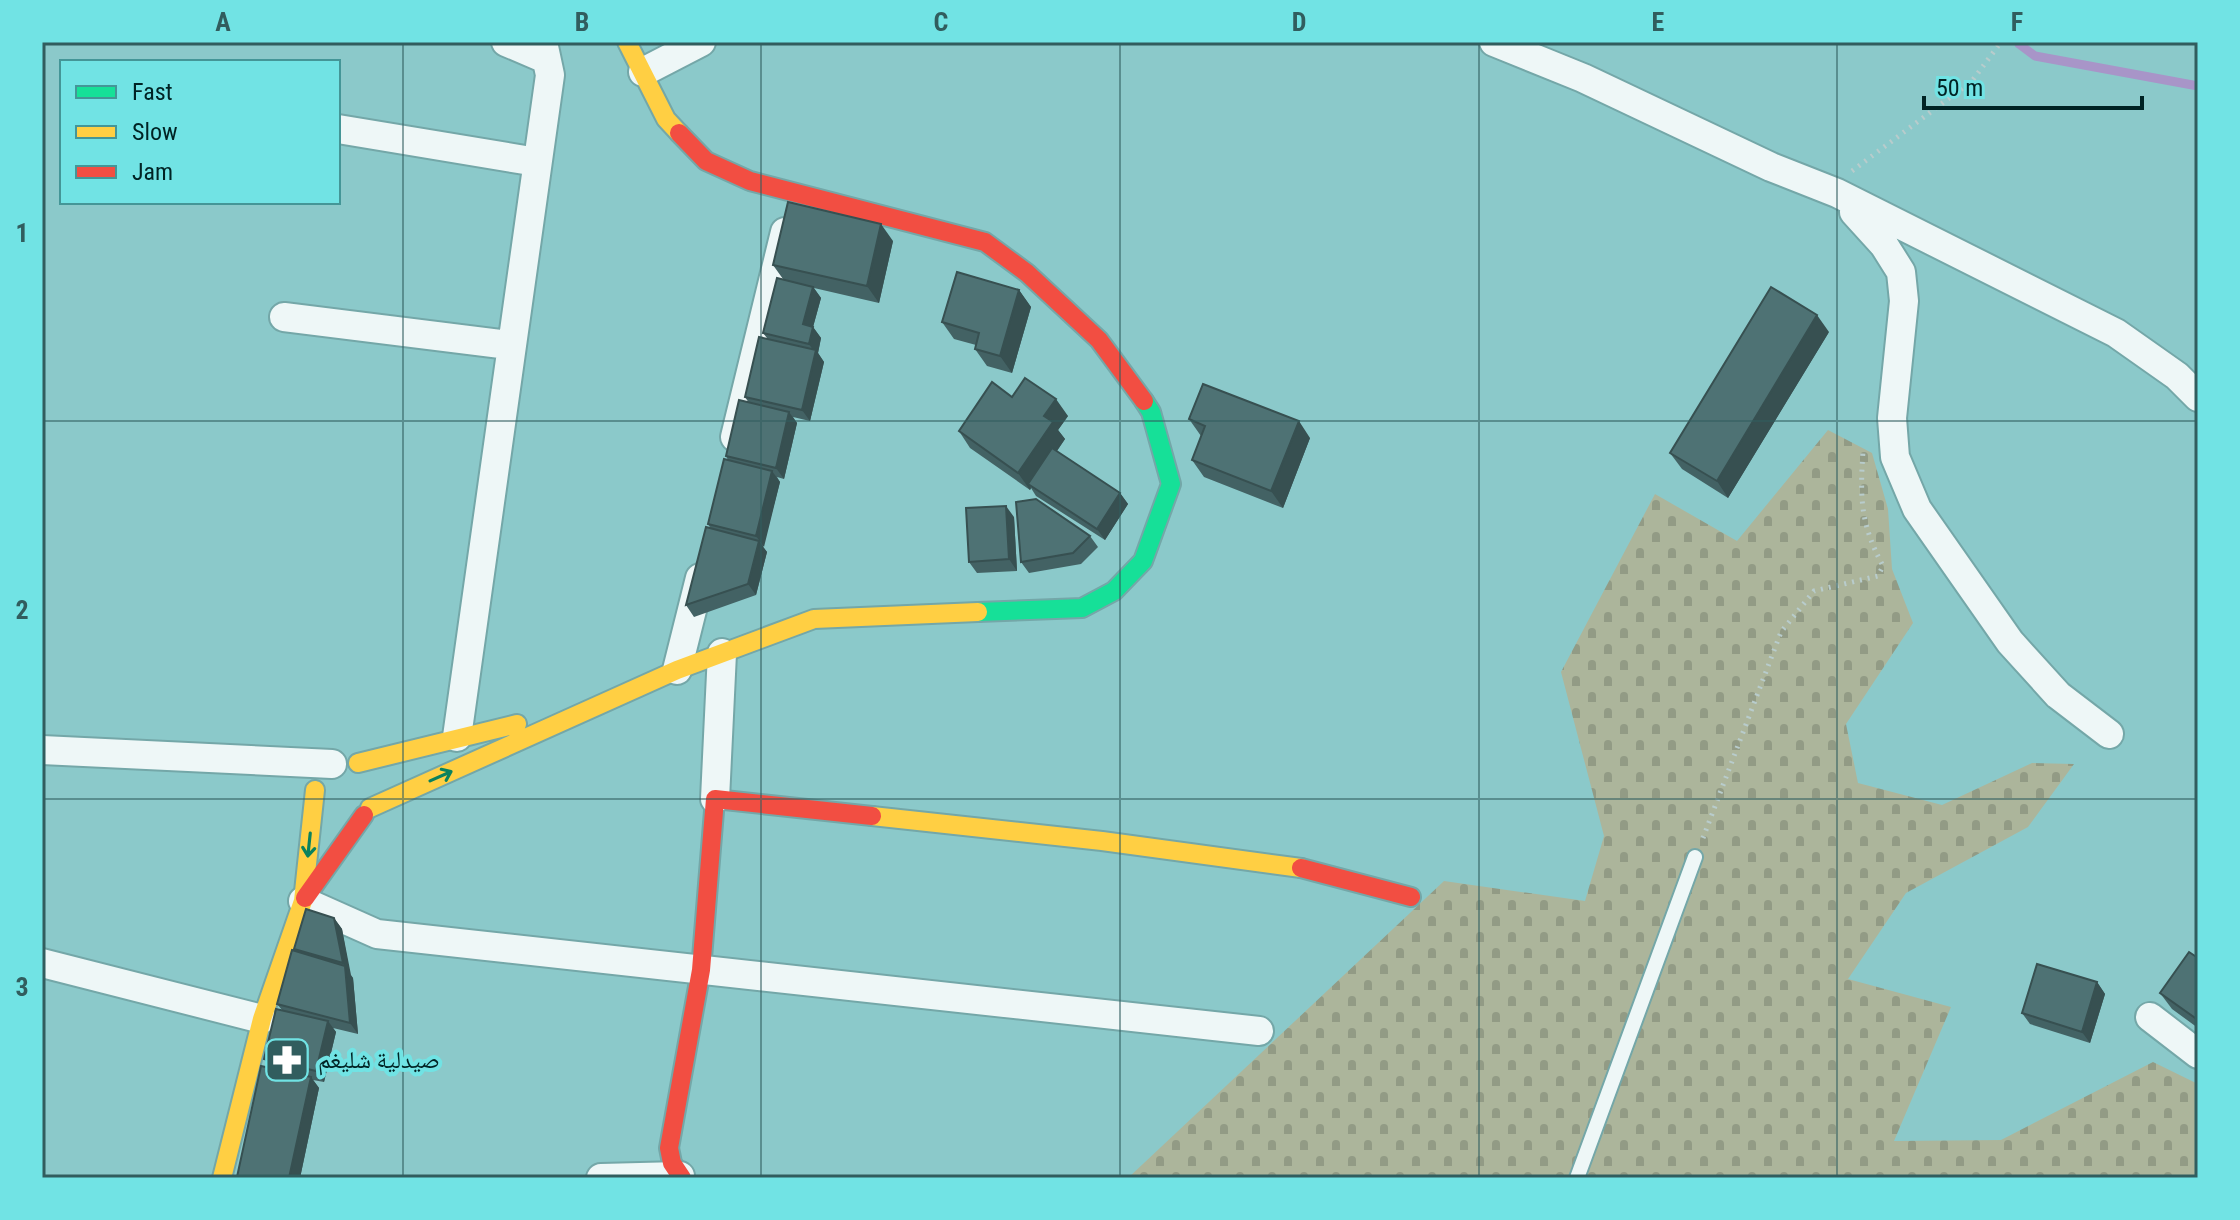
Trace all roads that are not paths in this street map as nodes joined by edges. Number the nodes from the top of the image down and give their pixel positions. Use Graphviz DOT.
graph roads {
  1 [pos="506,42"];
  2 [pos="627,42"];
  3 [pos="701,42"];
  4 [pos="1494,42"];
  5 [pos="545,50"];
  6 [pos="643,72"];
  7 [pos="340,129"];
  8 [pos="537,162"];
  9 [pos="795,192"];
  10 [pos="1837,193"];
  11 [pos="284,317"];
  12 [pos="509,345"];
  13 [pos="2198,397"];
  14 [pos="727,470"];
  15 [pos="708,547"];
  16 [pos="722,653"];
  17 [pos="677,670"];
  18 [pos="595,707"];
  19 [pos="2109,734"];
  20 [pos="457,737"];
  21 [pos="42,750"];
  22 [pos="345,763"];
  23 [pos="315,790"];
  24 [pos="715,799"];
  25 [pos="367,812"];
  26 [pos="1695,857"];
  27 [pos="1411,897"];
  28 [pos="303,901"];
  29 [pos="42,963"];
  30 [pos="701,970"];
  31 [pos="2150,1017"];
  32 [pos="262,1019"];
  33 [pos="1259,1031"];
  34 [pos="2198,1054"];
  35 [pos="617,1177"];
  36 [pos="681,1177"];
  37 [pos="222,1178"];
  38 [pos="1577,1178"];
  1 -- 5 [label="street"];
  2 -- 6 [label="main road"];
  3 -- 6 [label="street"];
  4 -- 10 [label="street"];
  5 -- 8 [label="street"];
  6 -- 9 [label="main road"];
  7 -- 8 [label="street"];
  8 -- 12 [label="street"];
  9 -- 14 [label="street"];
  9 -- 16 [label="main road"];
  10 -- 13 [label="street"];
  10 -- 19 [label="street"];
  11 -- 12 [label="street"];
  12 -- 20 [label="street"];
  15 -- 17 [label="street"];
  16 -- 17 [label="main road"];
  16 -- 24 [label="street"];
  17 -- 18 [label="main road"];
  18 -- 20 [label="main road"];
  25 -- 18 [label="main road, one-way"];
  20 -- 22 [label="main road"];
  21 -- 22 [label="street"];
  22 -- 23 [label="main road"];
  22 -- 25 [label="main road"];
  23 -- 25 [label="main road"];
  23 -- 28 [label="main road, one-way"];
  24 -- 27 [label="main road"];
  24 -- 30 [label="main road"];
  25 -- 28 [label="main road"];
  26 -- 38 [label="lane"];
  28 -- 30 [label="street"];
  28 -- 32 [label="main road"];
  29 -- 32 [label="street"];
  30 -- 33 [label="street"];
  30 -- 36 [label="main road"];
  31 -- 34 [label="street"];
  32 -- 37 [label="main road"];
  35 -- 36 [label="street"];
}
